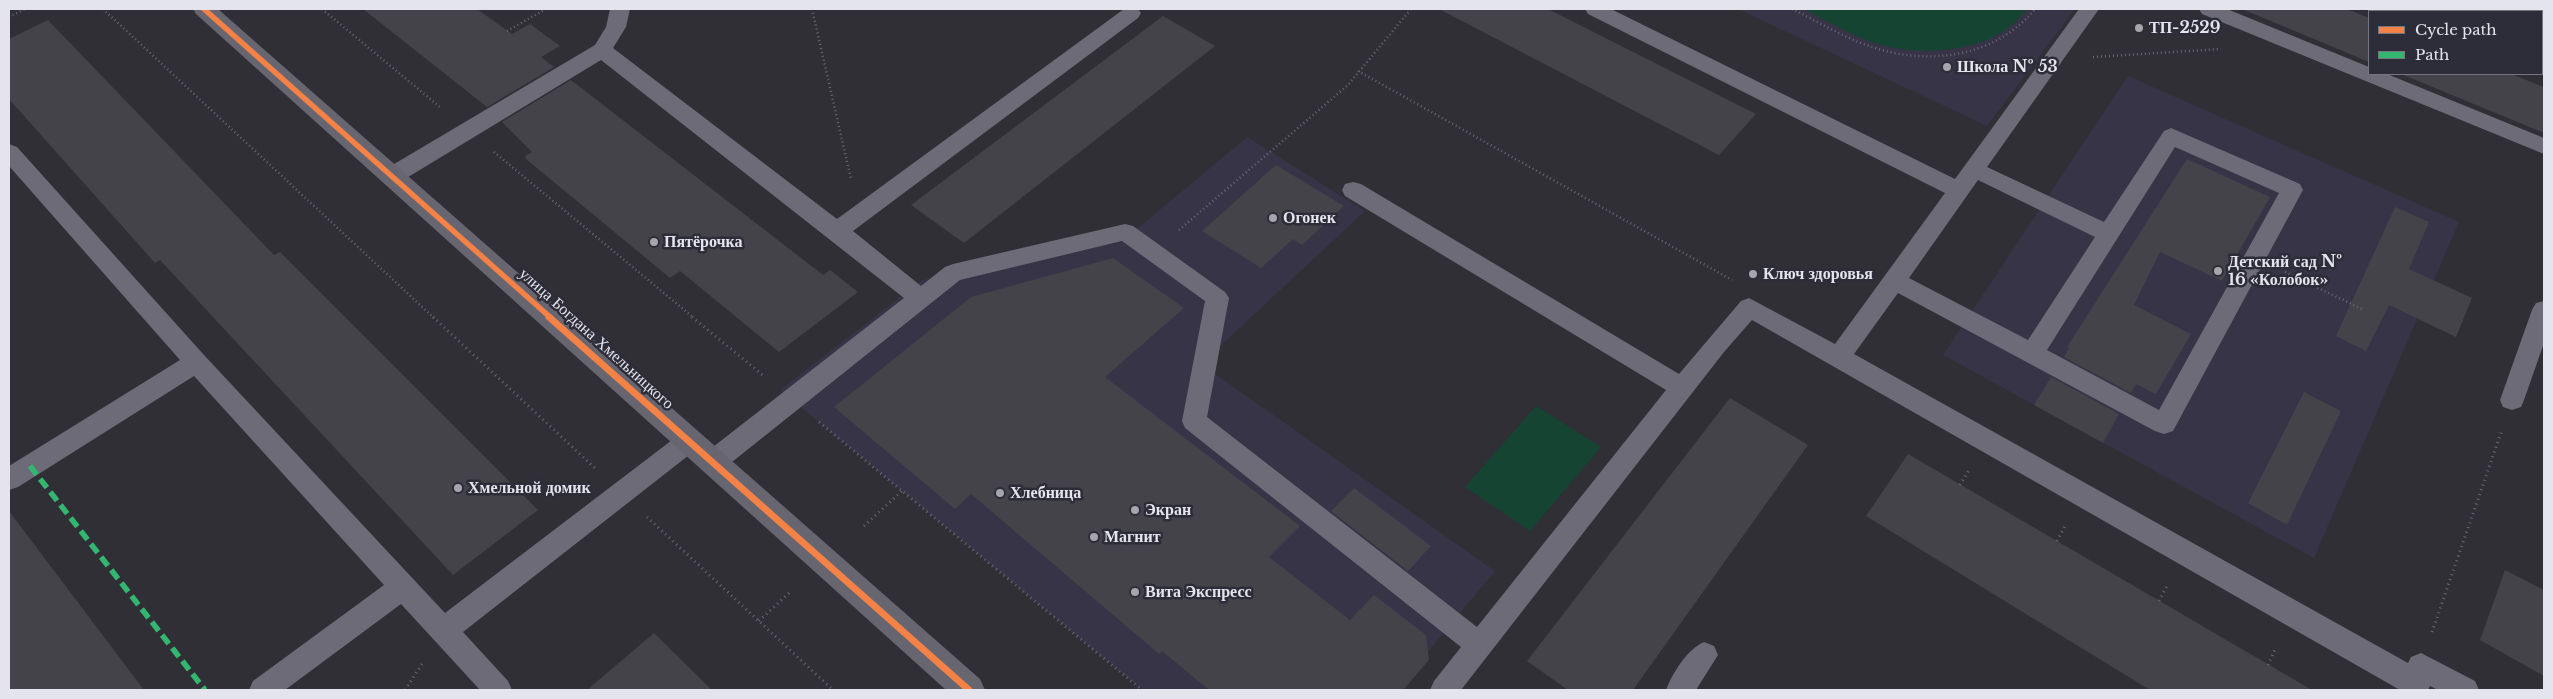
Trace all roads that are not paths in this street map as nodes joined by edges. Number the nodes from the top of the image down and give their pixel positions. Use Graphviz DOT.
graph roads {
  1 [pos="204,9"];
  2 [pos="620,9"];
  3 [pos="1594,9"];
  4 [pos="2089,9"];
  5 [pos="2209,9"];
  6 [pos="1132,12"];
  7 [pos="602,50"];
  8 [pos="2368,74"];
  9 [pos="2370,75"];
  10 [pos="2544,146"];
  11 [pos="9,152"];
  12 [pos="1974,170"];
  13 [pos="392,176"];
  14 [pos="1353,190"];
  15 [pos="1959,191"];
  16 [pos="837,231"];
  17 [pos="2108,234"];
  18 [pos="1894,281"];
  19 [pos="921,299"];
  20 [pos="2544,310"];
  21 [pos="2032,354"];
  22 [pos="1839,357"];
  23 [pos="196,362"];
  24 [pos="1682,388"];
  25 [pos="2512,400"];
  26 [pos="689,441"];
  27 [pos="713,462"];
  28 [pos="9,479"];
  29 [pos="403,587"];
  30 [pos="443,631"];
  31 [pos="1480,646"];
  32 [pos="1704,655"];
  33 [pos="2417,680"];
  34 [pos="263,690"];
  35 [pos="498,690"];
  36 [pos="969,690"];
  37 [pos="1444,690"];
  38 [pos="1680,690"];
  39 [pos="2465,690"];
  1 -- 13 [label="street, улица Богдана Хмельницкого"];
  2 -- 7 [label="lane"];
  3 -- 15 [label="lane"];
  4 -- 12 [label="lane"];
  5 -- 8 [label="lane"];
  6 -- 16 [label="lane"];
  7 -- 13 [label="lane"];
  7 -- 16 [label="lane"];
  9 -- 10 [label="lane"];
  11 -- 23 [label="lane"];
  12 -- 15 [label="lane"];
  12 -- 17 [label="lane"];
  13 -- 26 [label="street, улица Богдана Хмельницкого"];
  14 -- 24 [label="lane"];
  15 -- 18 [label="lane"];
  16 -- 19 [label="lane"];
  17 -- 21 [label="lane"];
  17 -- 21 [label="lane"];
  18 -- 21 [label="lane"];
  18 -- 22 [label="lane"];
  19 -- 27 [label="lane"];
  19 -- 31 [label="lane"];
  20 -- 25 [label="lane"];
  22 -- 24 [label="lane"];
  22 -- 33 [label="lane"];
  23 -- 28 [label="lane"];
  23 -- 29 [label="lane"];
  24 -- 31 [label="lane"];
  26 -- 27 [label="street, улица Богдана Хмельницкого"];
  26 -- 30 [label="lane"];
  27 -- 36 [label="street, улица Богдана Хмельницкого"];
  29 -- 30 [label="lane"];
  29 -- 34 [label="lane"];
  30 -- 35 [label="lane"];
  31 -- 37 [label="lane"];
  32 -- 38 [label="lane"];
  33 -- 39 [label="lane"];
}
